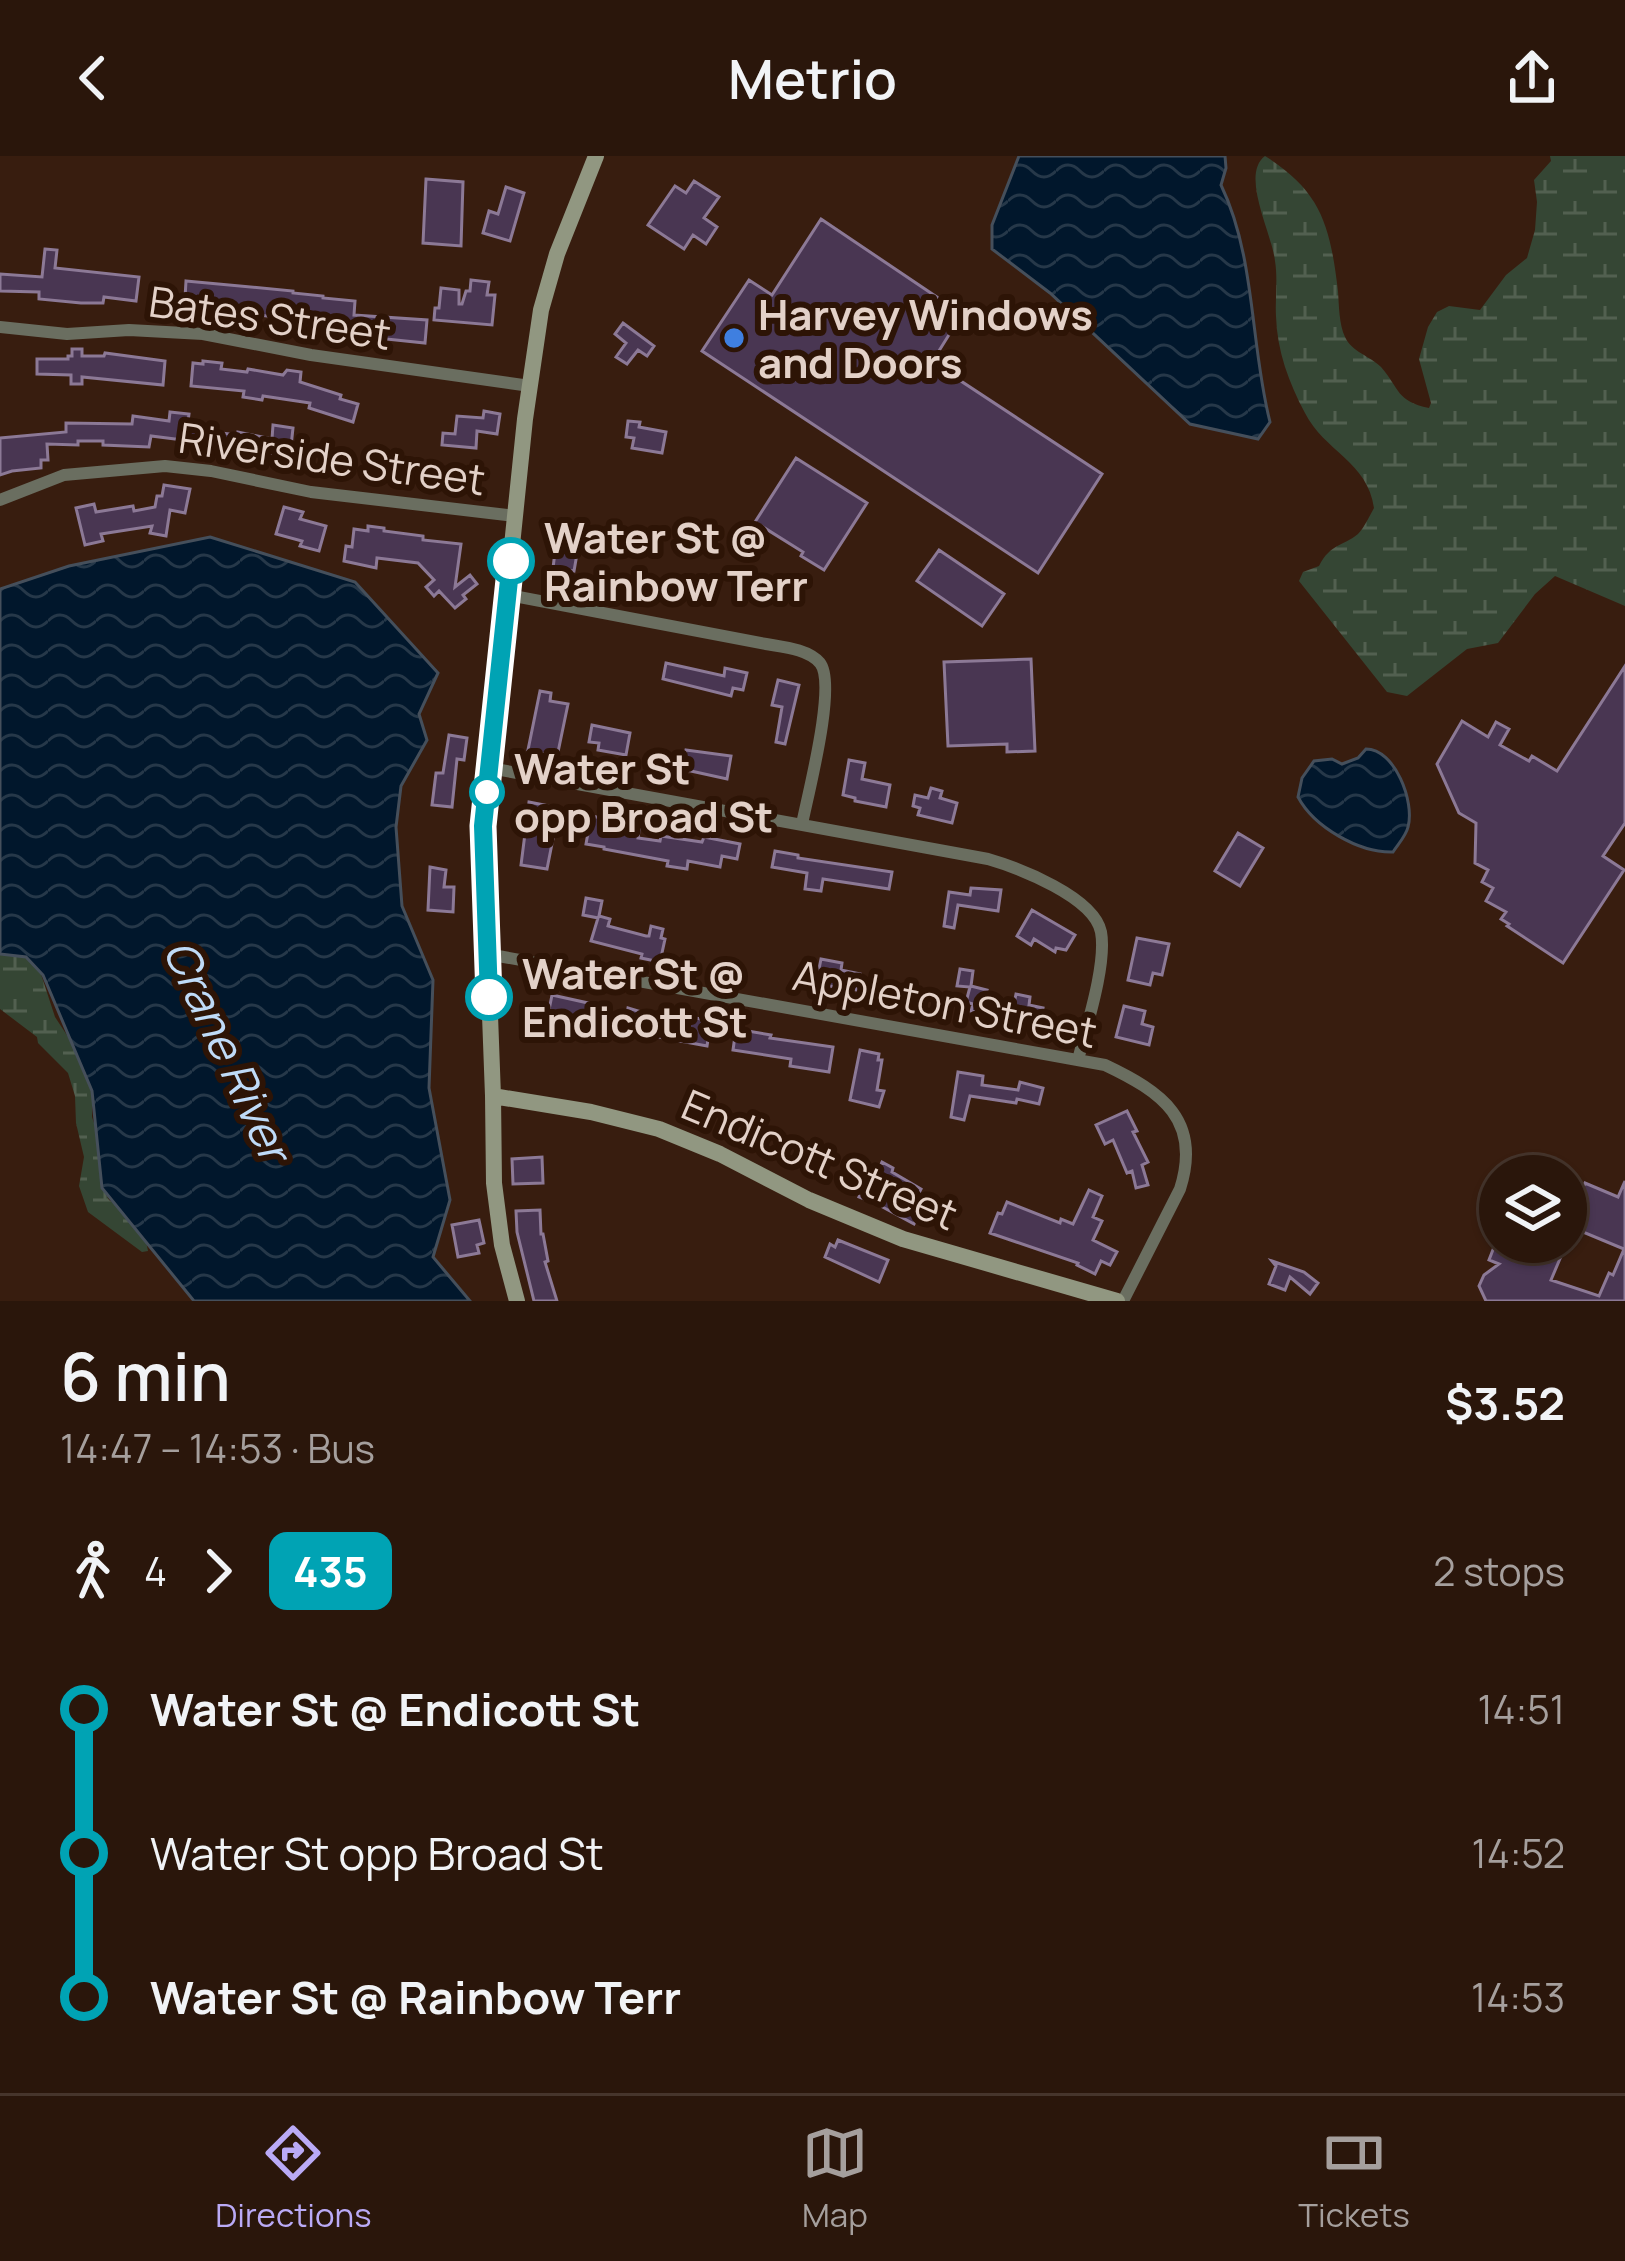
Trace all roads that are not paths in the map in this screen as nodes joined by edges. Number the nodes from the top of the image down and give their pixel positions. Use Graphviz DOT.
graph roads {
  1 [pos="596,156"];
  2 [pos="0,327"];
  3 [pos="530,386"];
  4 [pos="0,500"];
  5 [pos="515,516"];
  6 [pos="508,595"];
  7 [pos="490,768"];
  8 [pos="802,824"];
  9 [pos="488,954"];
  10 [pos="1078,1060"];
  11 [pos="493,1096"];
  12 [pos="517,1301"];
  13 [pos="1120,1301"];
  1 -- 3 [label="main road"];
  2 -- 3 [label="street, Bates Street"];
  3 -- 5 [label="main road"];
  4 -- 5 [label="street, Riverside Street"];
  5 -- 6 [label="main road"];
  6 -- 7 [label="main road"];
  6 -- 8 [label="street"];
  7 -- 8 [label="street"];
  7 -- 9 [label="main road"];
  8 -- 10 [label="street"];
  9 -- 10 [label="street, Appleton Street"];
  9 -- 11 [label="main road"];
  10 -- 13 [label="street, Appleton Street"];
  11 -- 12 [label="main road"];
  11 -- 13 [label="main road, Endicott Street"];
}
